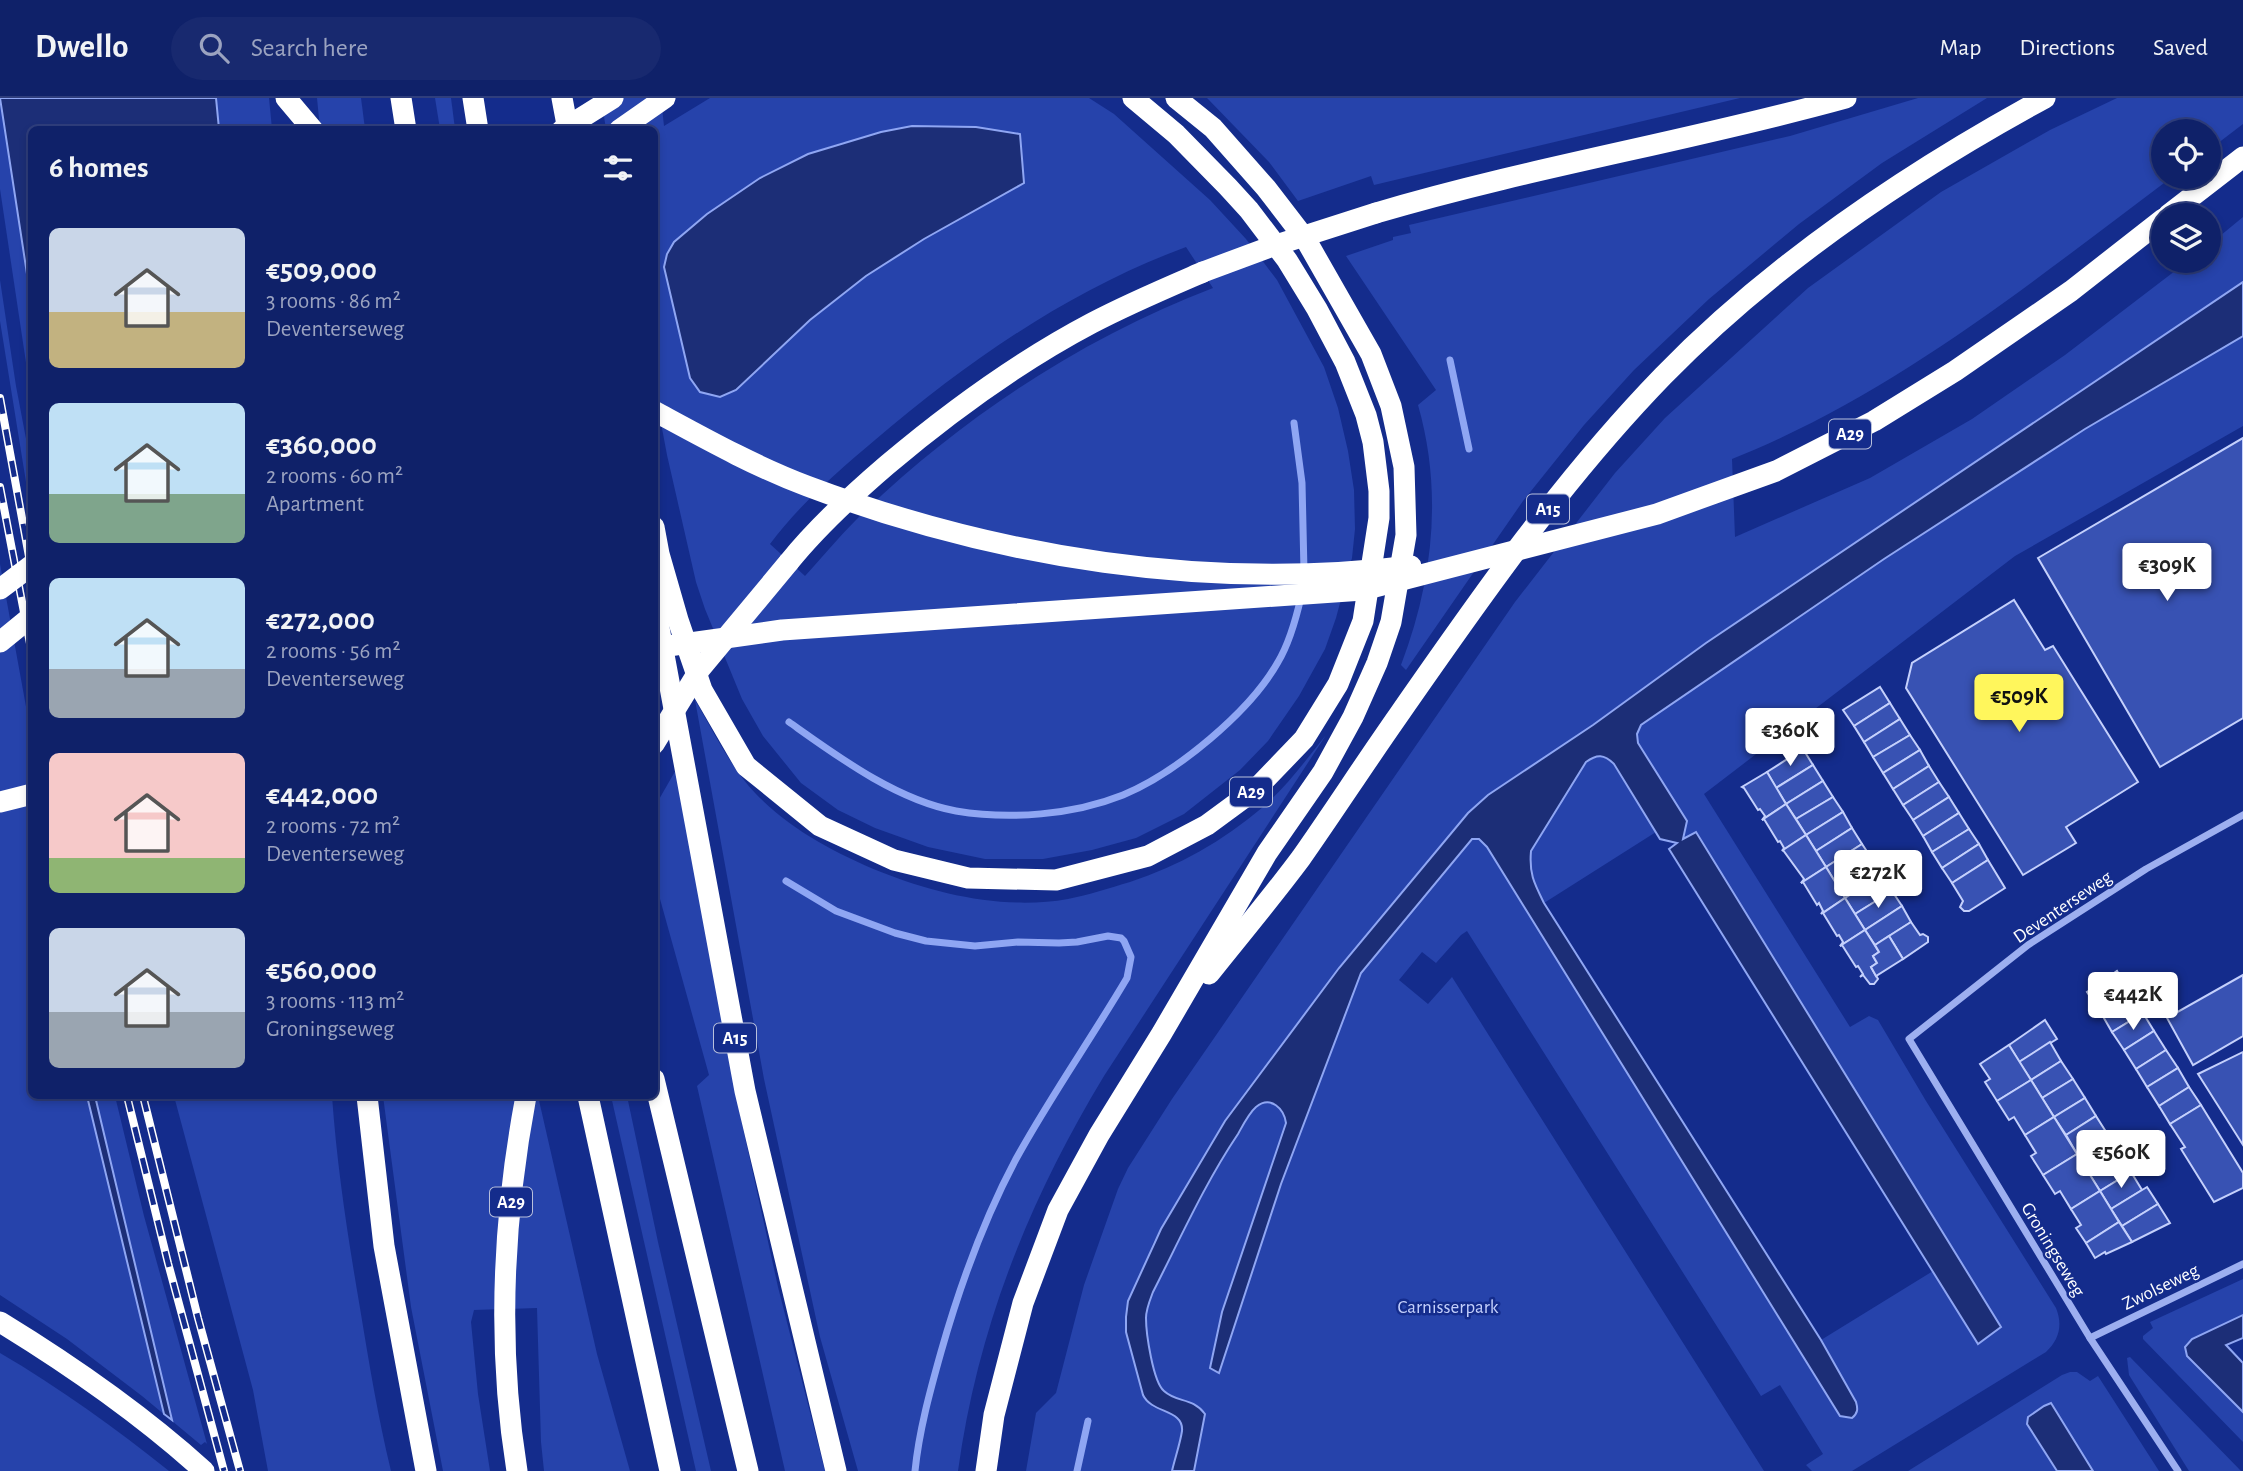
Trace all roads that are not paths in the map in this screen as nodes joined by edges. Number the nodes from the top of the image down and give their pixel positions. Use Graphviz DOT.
graph roads {
  1 [pos="286,98"];
  2 [pos="303,98"];
  3 [pos="401,98"];
  4 [pos="473,98"];
  5 [pos="562,98"];
  6 [pos="587,98"];
  7 [pos="613,98"];
  8 [pos="1133,98"];
  9 [pos="1176,98"];
  10 [pos="1846,98"];
  11 [pos="2045,98"];
  12 [pos="663,99"];
  13 [pos="306,126"];
  14 [pos="310,126"];
  15 [pos="406,126"];
  16 [pos="477,126"];
  17 [pos="556,126"];
  18 [pos="567,126"];
  19 [pos="568,126"];
  20 [pos="625,126"];
  21 [pos="2243,156"];
  22 [pos="2183,203"];
  23 [pos="2151,228"];
  24 [pos="658,413"];
  25 [pos="658,549"];
  26 [pos="1491,557"];
  27 [pos="28,568"];
  28 [pos="0,589"];
  29 [pos="28,619"];
  30 [pos="658,623"];
  31 [pos="0,642"];
  32 [pos="658,647"];
  33 [pos="658,737"];
  34 [pos="28,795"];
  35 [pos="0,802"];
  36 [pos="2243,815"];
  37 [pos="1162,1033"];
  38 [pos="1909,1039"];
  39 [pos="658,1096"];
  40 [pos="367,1099"];
  41 [pos="526,1099"];
  42 [pos="589,1099"];
  43 [pos="2243,1264"];
  44 [pos="0,1322"];
  45 [pos="2090,1338"];
  46 [pos="204,1471"];
  47 [pos="426,1471"];
  48 [pos="517,1471"];
  49 [pos="670,1471"];
  50 [pos="748,1471"];
  51 [pos="836,1471"];
  52 [pos="986,1471"];
  53 [pos="2178,1471"];
  1 -- 14 [label="highway, bridge"];
  2 -- 13 [label="highway"];
  3 -- 15 [label="highway"];
  4 -- 16 [label="highway"];
  5 -- 18 [label="highway"];
  6 -- 17 [label="highway"];
  7 -- 19 [label="highway, bridge"];
  8 -- 25 [label="highway, A29"];
  9 -- 37 [label="highway, A15"];
  10 -- 33 [label="highway, bridge"];
  11 -- 37 [label="highway, A15"];
  12 -- 20 [label="highway"];
  21 -- 22 [label="highway"];
  23 -- 26 [label="highway, A29, bridge"];
  24 -- 26 [label="highway, bridge"];
  26 -- 32 [label="highway, A29, bridge"];
  27 -- 28 [label="highway, bridge"];
  29 -- 31 [label="highway, bridge"];
  30 -- 51 [label="highway, A15"];
  34 -- 35 [label="highway"];
  36 -- 38 [label="street, Deventerseweg"];
  37 -- 52 [label="highway, A15"];
  38 -- 45 [label="street, Groningseweg"];
  39 -- 50 [label="highway"];
  40 -- 47 [label="highway"];
  41 -- 48 [label="highway, A29"];
  42 -- 49 [label="highway"];
  43 -- 45 [label="street, Zwolseweg"];
  44 -- 46 [label="highway"];
  45 -- 53 [label="street, Groningseweg"];
}
